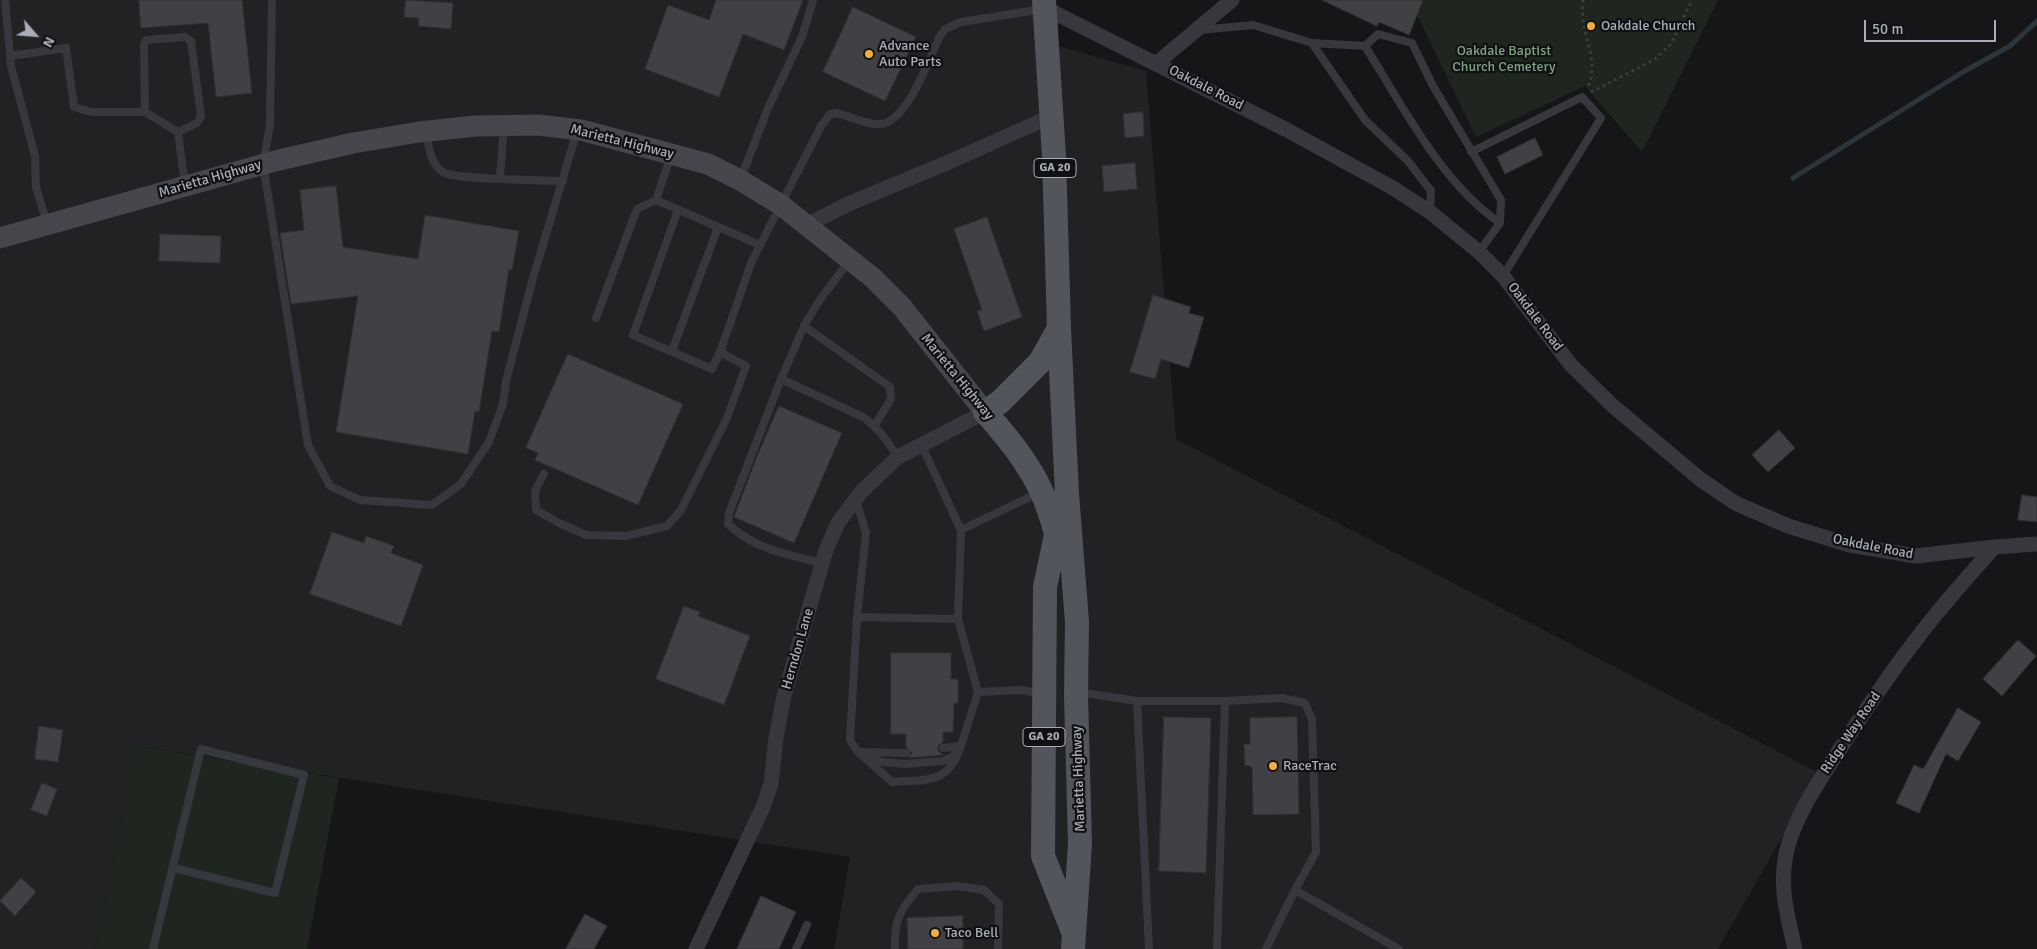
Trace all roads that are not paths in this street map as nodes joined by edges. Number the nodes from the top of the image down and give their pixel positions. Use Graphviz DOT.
graph roads {
  1 [pos="5,0"];
  2 [pos="272,0"];
  3 [pos="813,0"];
  4 [pos="1232,0"];
  5 [pos="1044,4"];
  6 [pos="1197,30"];
  7 [pos="1312,43"];
  8 [pos="1365,46"];
  9 [pos="0,52"];
  10 [pos="10,53"];
  11 [pos="1157,63"];
  12 [pos="145,112"];
  13 [pos="1052,116"];
  14 [pos="504,126"];
  15 [pos="578,129"];
  16 [pos="426,131"];
  17 [pos="178,132"];
  18 [pos="1471,152"];
  19 [pos="672,153"];
  20 [pos="263,164"];
  21 [pos="500,177"];
  22 [pos="740,180"];
  23 [pos="563,181"];
  24 [pos="185,186"];
  25 [pos="656,200"];
  26 [pos="781,204"];
  27 [pos="678,210"];
  28 [pos="1430,212"];
  29 [pos="1500,223"];
  30 [pos="807,225"];
  31 [pos="48,226"];
  32 [pos="718,227"];
  33 [pos="0,238"];
  34 [pos="760,245"];
  35 [pos="1479,252"];
  36 [pos="850,260"];
  37 [pos="1503,276"];
  38 [pos="596,318"];
  39 [pos="804,326"];
  40 [pos="1059,328"];
  41 [pos="672,351"];
  42 [pos="720,352"];
  43 [pos="781,379"];
  44 [pos="985,412"];
  45 [pos="875,425"];
  46 [pos="921,444"];
  47 [pos="898,457"];
  48 [pos="544,474"];
  49 [pos="1040,492"];
  50 [pos="856,500"];
  51 [pos="961,530"];
  52 [pos="1056,535"];
  53 [pos="2037,544"];
  54 [pos="1994,547"];
  55 [pos="822,563"];
  56 [pos="857,617"];
  57 [pos="958,619"];
  58 [pos="1077,622"];
  59 [pos="978,692"];
  60 [pos="1076,692"];
  61 [pos="1044,694"];
  62 [pos="1137,701"];
  63 [pos="1225,701"];
  64 [pos="961,746"];
  65 [pos="943,748"];
  66 [pos="858,752"];
  67 [pos="906,753"];
  68 [pos="174,868"];
  69 [pos="1294,890"];
  70 [pos="807,925"];
  71 [pos="1074,942"];
  72 [pos="153,949"];
  73 [pos="696,949"];
  74 [pos="796,949"];
  75 [pos="895,949"];
  76 [pos="998,949"];
  77 [pos="1149,949"];
  78 [pos="1217,949"];
  79 [pos="1266,949"];
  80 [pos="1400,949"];
  81 [pos="1795,949"];
  1 -- 10 [label="lane"];
  2 -- 20 [label="lane"];
  3 -- 22 [label="lane"];
  4 -- 6 [label="street"];
  5 -- 11 [label="street, Oakdale Road"];
  5 -- 13 [label="main road, Marietta Highway / GA 20"];
  5 -- 26 [label="lane"];
  6 -- 7 [label="lane"];
  6 -- 11 [label="street"];
  7 -- 8 [label="lane"];
  7 -- 28 [label="lane"];
  8 -- 18 [label="lane"];
  8 -- 29 [label="lane"];
  9 -- 10 [label="lane"];
  10 -- 12 [label="lane"];
  10 -- 31 [label="lane"];
  11 -- 28 [label="street, Oakdale Road"];
  12 -- 17 [label="lane"];
  12 -- 17 [label="lane"];
  13 -- 30 [label="street"];
  13 -- 40 [label="main road, Marietta Highway / GA 20"];
  14 -- 15 [label="main road, Marietta Highway"];
  14 -- 16 [label="main road, Marietta Highway"];
  14 -- 21 [label="lane"];
  15 -- 19 [label="main road, Marietta Highway"];
  15 -- 23 [label="lane"];
  16 -- 20 [label="main road, Marietta Highway"];
  16 -- 21 [label="lane"];
  17 -- 24 [label="lane"];
  18 -- 29 [label="lane"];
  18 -- 37 [label="lane"];
  19 -- 22 [label="main road, Marietta Highway"];
  19 -- 25 [label="lane"];
  20 -- 23 [label="lane"];
  20 -- 24 [label="main road, Marietta Highway"];
  21 -- 23 [label="lane"];
  22 -- 26 [label="main road, Marietta Highway"];
  24 -- 31 [label="main road, Marietta Highway"];
  25 -- 27 [label="lane"];
  25 -- 38 [label="lane"];
  26 -- 30 [label="main road, Marietta Highway"];
  26 -- 34 [label="lane"];
  27 -- 32 [label="lane"];
  27 -- 41 [label="lane"];
  28 -- 35 [label="street, Oakdale Road"];
  29 -- 35 [label="lane"];
  30 -- 36 [label="main road, Marietta Highway"];
  31 -- 33 [label="main road, Marietta Highway"];
  32 -- 34 [label="lane"];
  32 -- 41 [label="lane"];
  34 -- 42 [label="lane"];
  35 -- 37 [label="street, Oakdale Road"];
  36 -- 39 [label="lane"];
  36 -- 44 [label="main road, Marietta Highway"];
  37 -- 54 [label="street, Oakdale Road"];
  39 -- 43 [label="lane"];
  39 -- 45 [label="lane"];
  40 -- 44 [label="main road"];
  40 -- 58 [label="main road, Marietta Highway / GA 20"];
  41 -- 42 [label="lane"];
  42 -- 48 [label="lane"];
  43 -- 45 [label="lane"];
  43 -- 55 [label="lane"];
  44 -- 46 [label="street, Herndon Lane"];
  44 -- 49 [label="main road, Marietta Highway / GA 20"];
  45 -- 47 [label="lane"];
  46 -- 47 [label="street, Herndon Lane"];
  46 -- 51 [label="lane"];
  47 -- 50 [label="street, Herndon Lane"];
  49 -- 51 [label="lane"];
  49 -- 52 [label="main road, Marietta Highway / GA 20"];
  50 -- 55 [label="street, Herndon Lane"];
  50 -- 56 [label="lane"];
  51 -- 57 [label="lane"];
  52 -- 58 [label="main road, Marietta Highway"];
  52 -- 61 [label="main road, Marietta Highway / GA 20"];
  53 -- 54 [label="street, Oakdale Road"];
  54 -- 81 [label="street, Ridge Way Road"];
  55 -- 73 [label="street, Herndon Lane"];
  56 -- 57 [label="lane"];
  56 -- 66 [label="lane"];
  57 -- 59 [label="lane"];
  58 -- 60 [label="main road, Marietta Highway / GA 20"];
  59 -- 61 [label="lane"];
  59 -- 64 [label="lane"];
  60 -- 62 [label="lane"];
  60 -- 71 [label="main road, Marietta Highway / GA 20"];
  61 -- 71 [label="main road, Marietta Highway / GA 20"];
  62 -- 63 [label="lane"];
  62 -- 77 [label="lane"];
  63 -- 69 [label="lane"];
  63 -- 78 [label="lane"];
  64 -- 65 [label="lane"];
  64 -- 66 [label="lane"];
  64 -- 66 [label="lane"];
  66 -- 67 [label="lane"];
  68 -- 68 [label="lane"];
  68 -- 72 [label="lane"];
  69 -- 79 [label="lane"];
  69 -- 80 [label="lane"];
  70 -- 74 [label="lane"];
  75 -- 76 [label="lane"];
}
